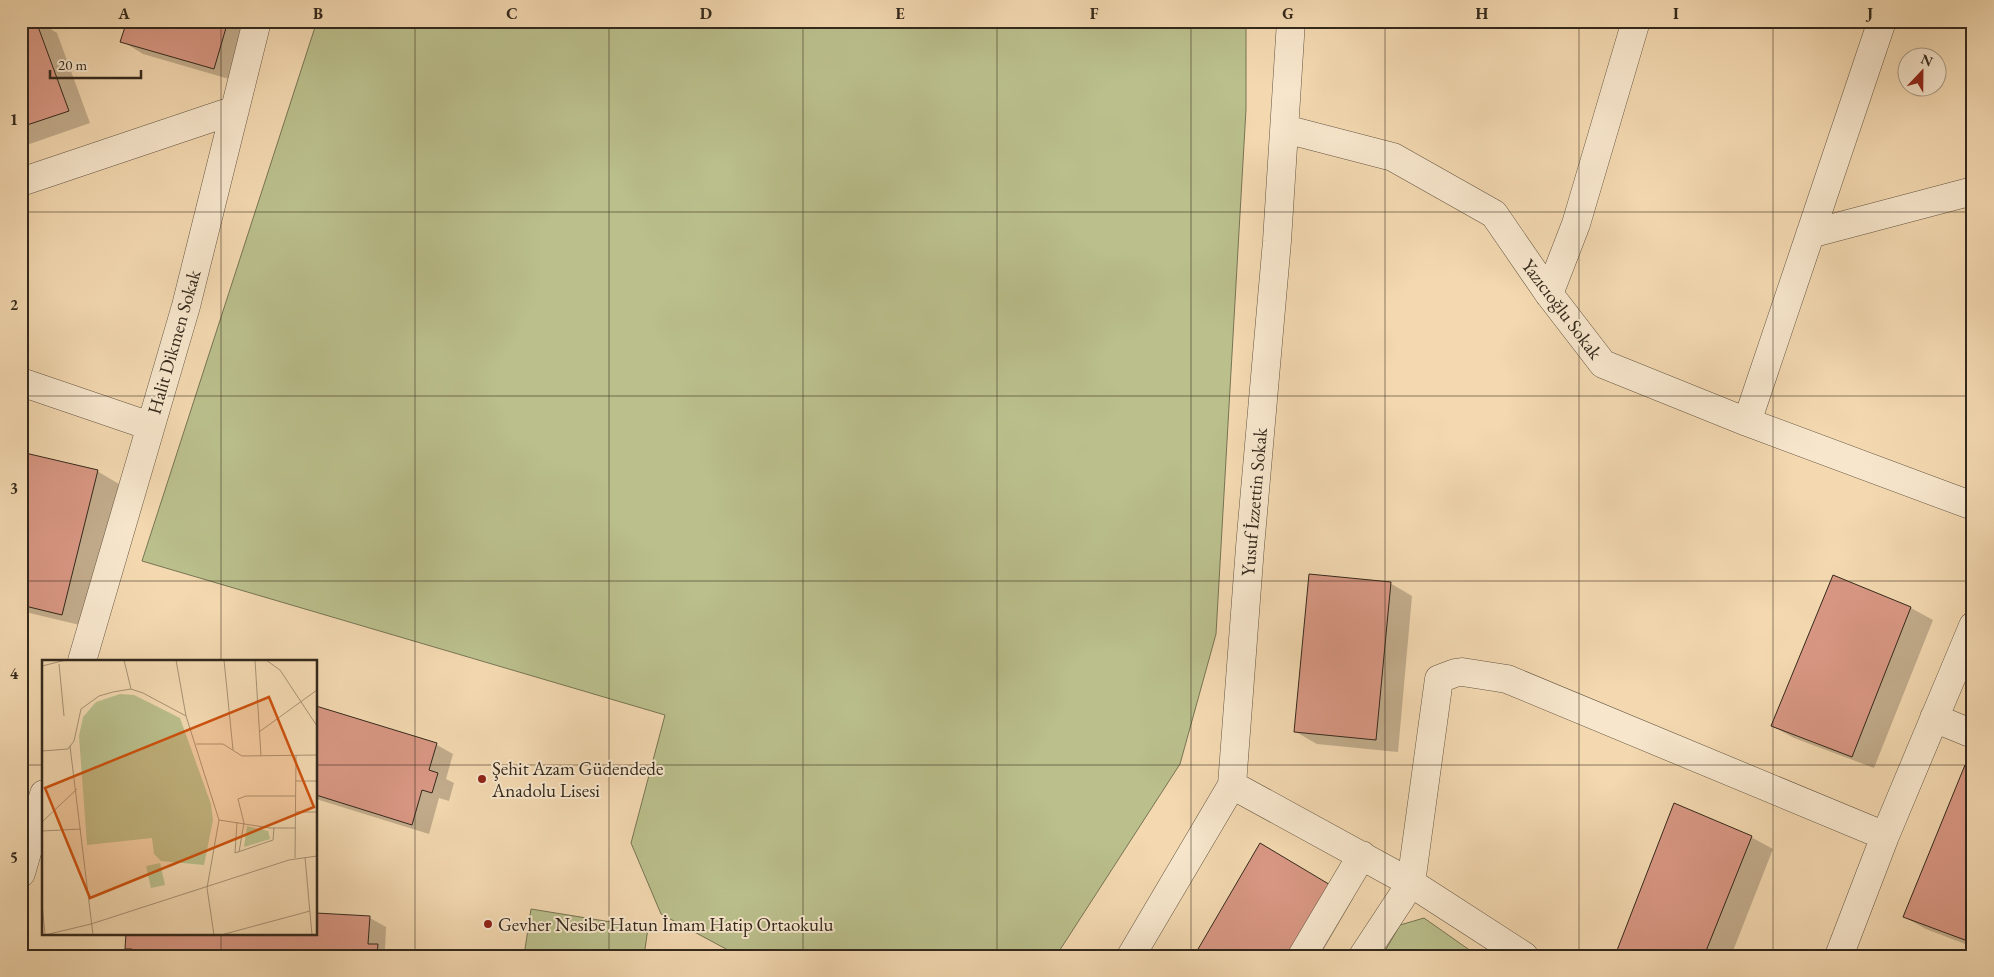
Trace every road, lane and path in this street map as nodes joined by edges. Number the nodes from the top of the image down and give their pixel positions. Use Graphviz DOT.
graph roads {
  1 [pos="257,21"];
  2 [pos="1291,21"];
  3 [pos="1636,21"];
  4 [pos="1882,21"];
  5 [pos="235,110"];
  6 [pos="1285,130"];
  7 [pos="21,182"];
  8 [pos="1973,191"];
  9 [pos="1810,234"];
  10 [pos="1549,294"];
  11 [pos="21,382"];
  12 [pos="1747,422"];
  13 [pos="150,426"];
  14 [pos="1973,506"];
  15 [pos="1973,626"];
  16 [pos="82,660"];
  17 [pos="1934,718"];
  18 [pos="1973,734"];
  19 [pos="1232,784"];
  20 [pos="42,801"];
  21 [pos="1885,836"];
  22 [pos="1362,855"];
  23 [pos="21,873"];
  24 [pos="1410,883"];
  25 [pos="1132,956"];
  26 [pos="1302,956"];
  27 [pos="1363,956"];
  28 [pos="1524,956"];
  29 [pos="1839,956"];
  1 -- 5 [label="street, Halit Dikmen Sokak"];
  2 -- 6 [label="street, Yusuf İzzettin Sokak"];
  3 -- 10 [label="street"];
  4 -- 9 [label="street"];
  5 -- 7 [label="street"];
  5 -- 13 [label="street, Halit Dikmen Sokak"];
  6 -- 10 [label="street, Yazıcıoğlu Sokak"];
  6 -- 19 [label="street, Yusuf İzzettin Sokak"];
  8 -- 9 [label="street"];
  9 -- 12 [label="street"];
  10 -- 12 [label="street, Yazıcıoğlu Sokak"];
  11 -- 13 [label="street"];
  12 -- 14 [label="street, Yazıcıoğlu Sokak"];
  13 -- 16 [label="street, Halit Dikmen Sokak"];
  15 -- 17 [label="street"];
  17 -- 18 [label="street"];
  17 -- 21 [label="street"];
  19 -- 22 [label="street"];
  19 -- 25 [label="street, Yusuf İzzettin Sokak"];
  20 -- 23 [label="street"];
  21 -- 24 [label="street"];
  21 -- 29 [label="street"];
  22 -- 24 [label="street"];
  22 -- 26 [label="street"];
  24 -- 27 [label="street"];
  24 -- 28 [label="street"];
}
